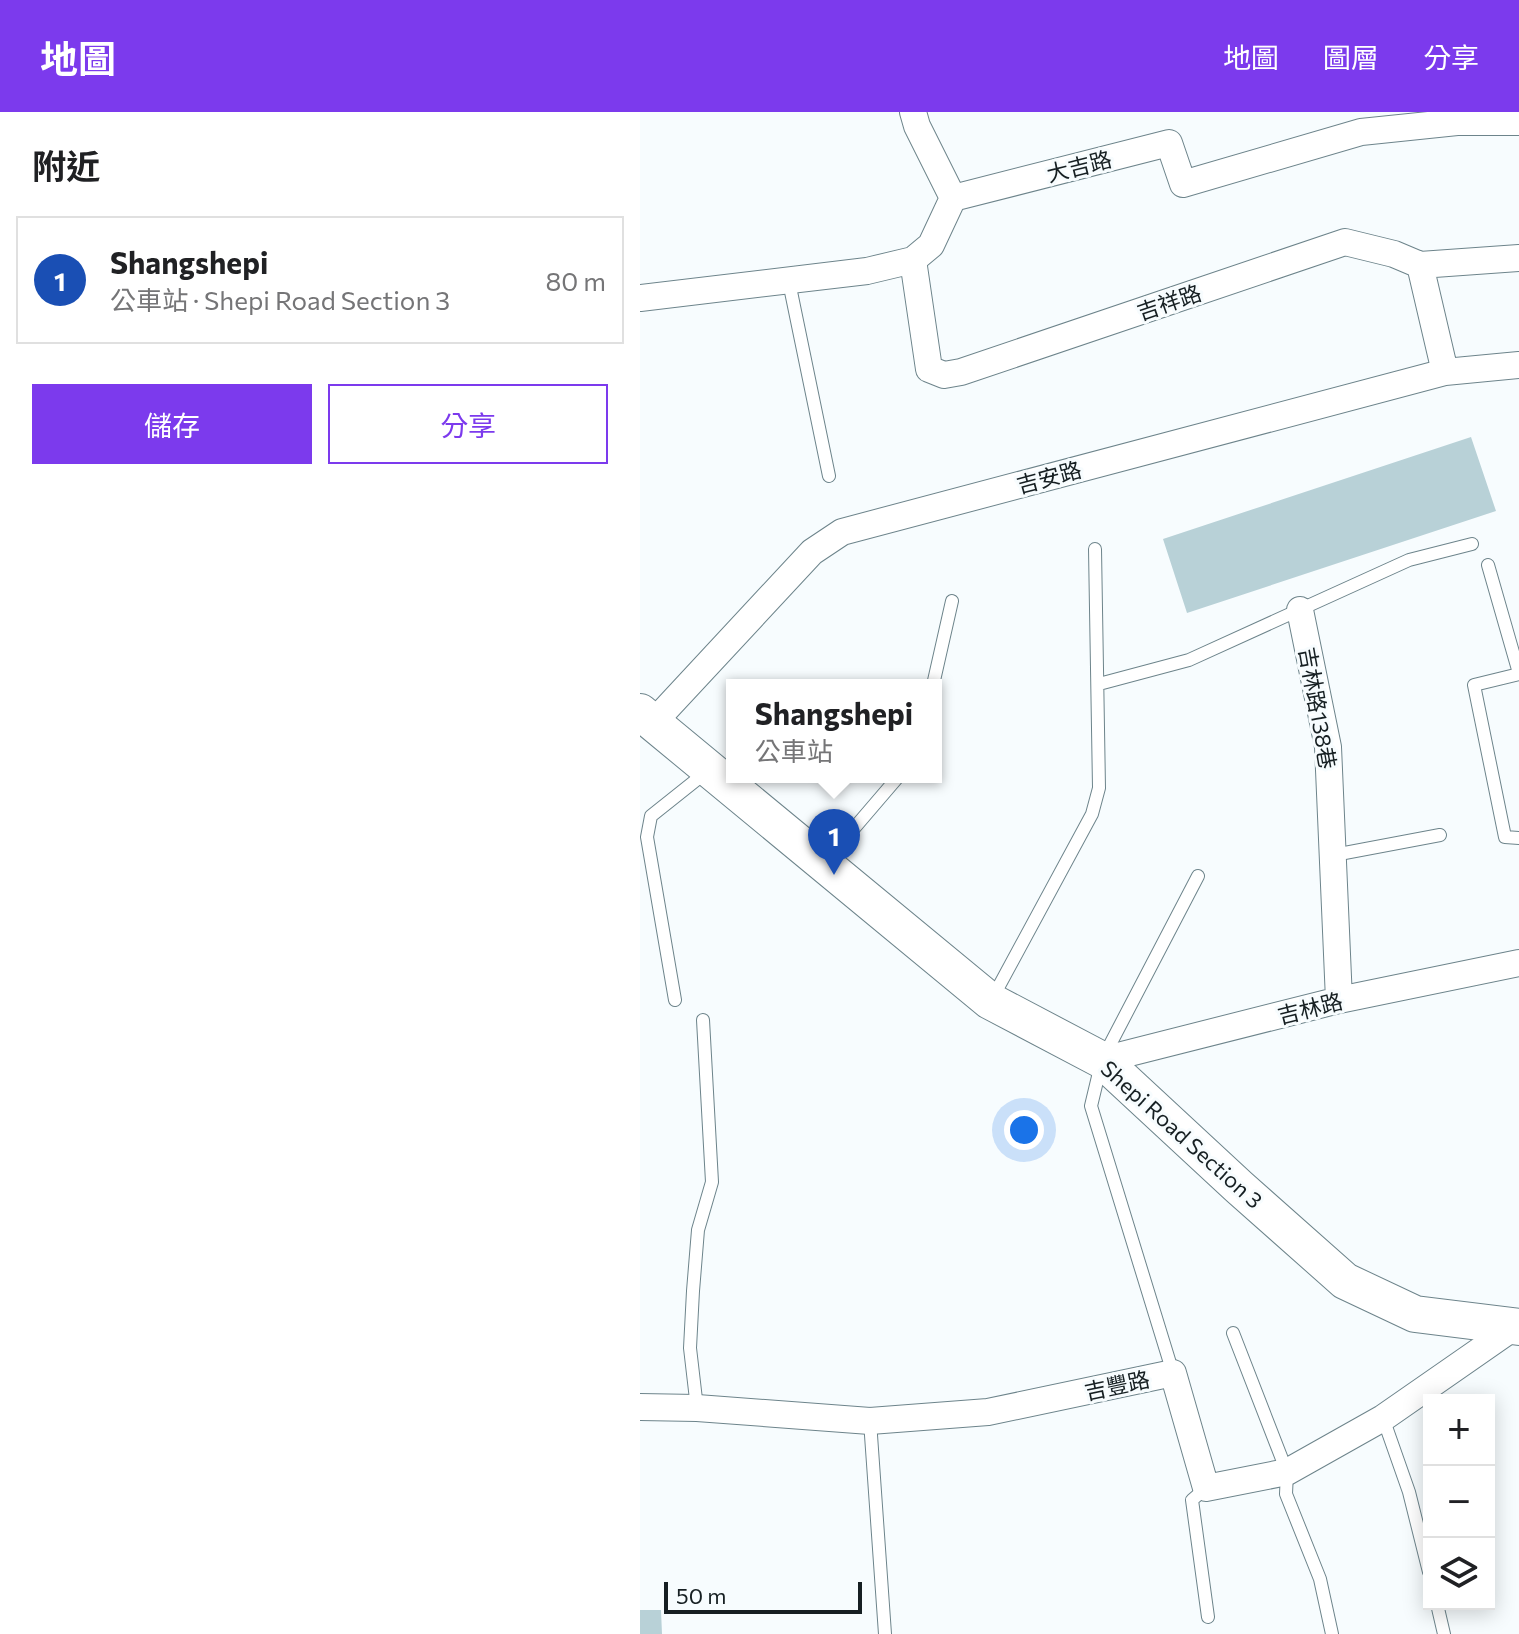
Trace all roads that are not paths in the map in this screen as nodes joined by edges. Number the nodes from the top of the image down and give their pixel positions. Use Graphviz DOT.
graph roads {
  1 [pos="913,112"];
  2 [pos="1519,122"];
  3 [pos="953,198"];
  4 [pos="1519,258"];
  5 [pos="913,260"];
  6 [pos="1420,265"];
  7 [pos="789,282"];
  8 [pos="640,298"];
  9 [pos="1519,365"];
  10 [pos="1445,372"];
  11 [pos="829,476"];
  12 [pos="1472,544"];
  13 [pos="1095,549"];
  14 [pos="1488,565"];
  15 [pos="952,601"];
  16 [pos="1300,610"];
  17 [pos="1519,673"];
  18 [pos="934,679"];
  19 [pos="1099,684"];
  20 [pos="646,717"];
  21 [pos="709,769"];
  22 [pos="893,783"];
  23 [pos="1440,835"];
  24 [pos="1519,838"];
  25 [pos="1334,855"];
  26 [pos="824,864"];
  27 [pos="1198,876"];
  28 [pos="1519,963"];
  29 [pos="675,1000"];
  30 [pos="1339,1000"];
  31 [pos="990,1001"];
  32 [pos="703,1020"];
  33 [pos="1102,1060"];
  34 [pos="1516,1327"];
  35 [pos="1233,1333"];
  36 [pos="1173,1373"];
  37 [pos="640,1407"];
  38 [pos="697,1408"];
  39 [pos="1383,1418"];
  40 [pos="870,1421"];
  41 [pos="1287,1472"];
  42 [pos="1206,1488"];
  43 [pos="1423,1548"];
  44 [pos="1438,1610"];
  45 [pos="1208,1617"];
  46 [pos="885,1634"];
  47 [pos="1332,1634"];
  48 [pos="1444,1634"];
  1 -- 3 [label="street"];
  2 -- 3 [label="street, 大吉路"];
  3 -- 5 [label="street"];
  4 -- 6 [label="street, 吉祥路"];
  5 -- 6 [label="street, 吉祥路"];
  5 -- 7 [label="street"];
  6 -- 10 [label="street"];
  7 -- 8 [label="street"];
  7 -- 11 [label="lane"];
  9 -- 10 [label="street, 吉安路"];
  10 -- 20 [label="street, 吉安路"];
  12 -- 16 [label="lane"];
  13 -- 19 [label="lane"];
  14 -- 17 [label="lane"];
  15 -- 18 [label="lane"];
  16 -- 19 [label="lane"];
  16 -- 25 [label="street, 吉林路138巷"];
  17 -- 24 [label="lane"];
  19 -- 31 [label="lane"];
  20 -- 21 [label="street, Shepi Road Section 3"];
  21 -- 26 [label="street, Shepi Road Section 3"];
  21 -- 29 [label="lane"];
  22 -- 26 [label="lane"];
  23 -- 25 [label="lane"];
  25 -- 30 [label="street, 吉林路138巷"];
  26 -- 31 [label="street, Shepi Road Section 3"];
  27 -- 33 [label="lane"];
  28 -- 30 [label="street, 吉林路"];
  30 -- 33 [label="street, 吉林路"];
  31 -- 33 [label="street, Shepi Road Section 3"];
  32 -- 38 [label="lane"];
  33 -- 34 [label="street, Shepi Road Section 3"];
  33 -- 36 [label="lane"];
  34 -- 39 [label="street"];
  35 -- 41 [label="lane"];
  36 -- 40 [label="street, 吉豐路"];
  36 -- 42 [label="street, 吉豐路"];
  37 -- 38 [label="street, 吉豐路"];
  38 -- 40 [label="street, 吉豐路"];
  39 -- 41 [label="street"];
  39 -- 43 [label="lane"];
  40 -- 46 [label="lane"];
  41 -- 42 [label="street"];
  41 -- 47 [label="lane"];
  42 -- 45 [label="lane"];
  44 -- 48 [label="lane"];
}
